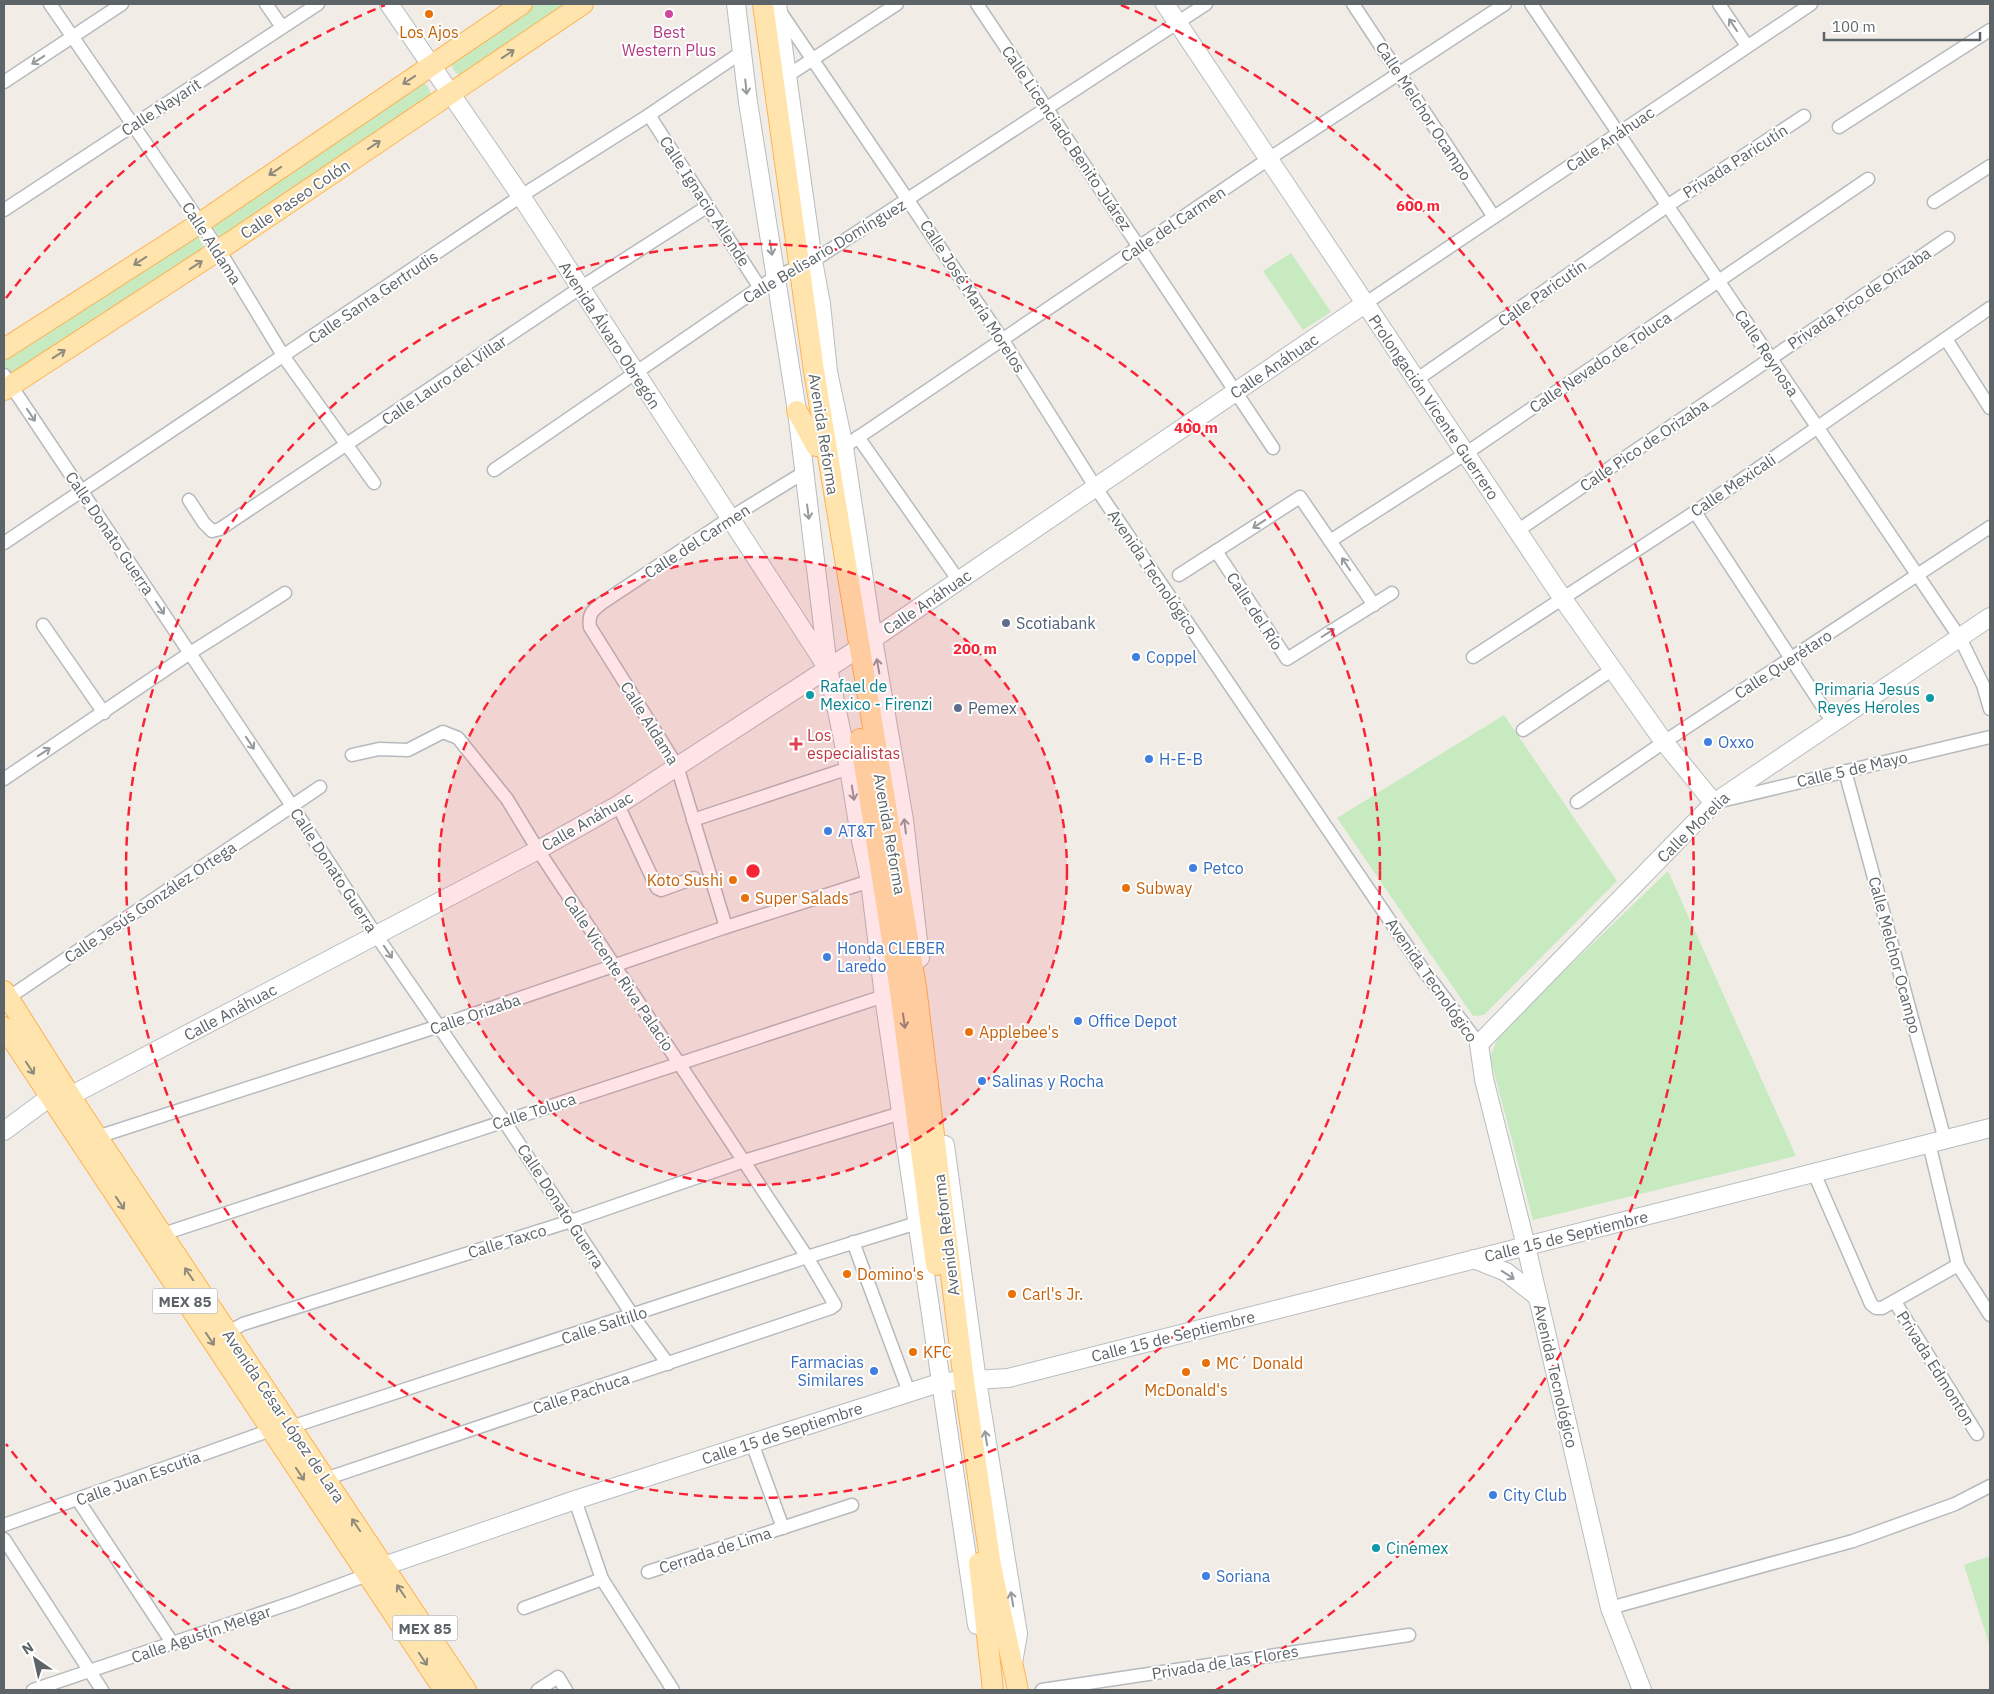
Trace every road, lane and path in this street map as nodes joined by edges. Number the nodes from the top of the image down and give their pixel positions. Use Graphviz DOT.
graph roads {
  1 [pos="50,4"];
  2 [pos="122,4"];
  3 [pos="266,4"];
  4 [pos="318,4"];
  5 [pos="389,4"];
  6 [pos="522,4"];
  7 [pos="736,4"];
  8 [pos="750,4"];
  9 [pos="897,4"];
  10 [pos="977,4"];
  11 [pos="1165,4"];
  12 [pos="1206,4"];
  13 [pos="1354,4"];
  14 [pos="1505,4"];
  15 [pos="1531,4"];
  16 [pos="1719,4"];
  17 [pos="1811,4"];
  18 [pos="578,5"];
  19 [pos="772,5"];
  20 [pos="1178,23"];
  21 [pos="282,27"];
  22 [pos="1990,30"];
  23 [pos="72,37"];
  24 [pos="1747,46"];
  25 [pos="742,52"];
  26 [pos="812,59"];
  27 [pos="431,65"];
  28 [pos="1399,74"];
  29 [pos="787,76"];
  30 [pos="4,82"];
  31 [pos="450,93"];
  32 [pos="1046,107"];
  33 [pos="649,115"];
  34 [pos="1804,116"];
  35 [pos="132,126"];
  36 [pos="1839,128"];
  37 [pos="1618,133"];
  38 [pos="1270,158"];
  39 [pos="1990,166"];
  40 [pos="1868,178"];
  41 [pos="521,196"];
  42 [pos="909,199"];
  43 [pos="1934,202"];
  44 [pos="708,206"];
  45 [pos="1667,206"];
  46 [pos="4,210"];
  47 [pos="1494,217"];
  48 [pos="200,223"];
  49 [pos="1948,238"];
  50 [pos="1140,247"];
  51 [pos="219,250"];
  52 [pos="793,269"];
  53 [pos="1719,280"];
  54 [pos="580,288"];
  55 [pos="760,288"];
  56 [pos="1366,303"];
  57 [pos="1990,308"];
  58 [pos="1002,339"];
  59 [pos="1946,339"];
  60 [pos="4,349"];
  61 [pos="284,357"];
  62 [pos="1771,358"];
  63 [pos="828,372"];
  64 [pos="635,373"];
  65 [pos="1416,380"];
  66 [pos="6,383"];
  67 [pos="1236,392"];
  68 [pos="1990,408"];
  69 [pos="797,411"];
  70 [pos="1818,428"];
  71 [pos="858,437"];
  72 [pos="820,442"];
  73 [pos="348,446"];
  74 [pos="844,447"];
  75 [pos="1274,448"];
  76 [pos="1465,454"];
  77 [pos="494,470"];
  78 [pos="804,473"];
  79 [pos="374,483"];
  80 [pos="1096,488"];
  81 [pos="81,491"];
  82 [pos="189,500"];
  83 [pos="1694,512"];
  84 [pos="730,518"];
  85 [pos="1990,528"];
  86 [pos="1517,531"];
  87 [pos="1330,541"];
  88 [pos="4,543"];
  89 [pos="1216,551"];
  90 [pos="1179,575"];
  91 [pos="1918,575"];
  92 [pos="959,581"];
  93 [pos="1392,592"];
  94 [pos="286,593"];
  95 [pos="1563,599"];
  96 [pos="1374,605"];
  97 [pos="592,611"];
  98 [pos="1990,617"];
  99 [pos="42,625"];
  100 [pos="1960,638"];
  101 [pos="860,648"];
  102 [pos="190,653"];
  103 [pos="1473,657"];
  104 [pos="1792,658"];
  105 [pos="828,668"];
  106 [pos="1612,669"];
  107 [pos="1990,709"];
  108 [pos="104,713"];
  109 [pos="1834,724"];
  110 [pos="1523,730"];
  111 [pos="1990,737"];
  112 [pos="1664,742"];
  113 [pos="352,755"];
  114 [pos="678,766"];
  115 [pos="849,768"];
  116 [pos="1844,771"];
  117 [pos="4,779"];
  118 [pos="320,787"];
  119 [pos="1577,802"];
  120 [pos="1714,803"];
  121 [pos="618,805"];
  122 [pos="292,806"];
  123 [pos="693,820"];
  124 [pos="877,845"];
  125 [pos="538,850"];
  126 [pos="694,878"];
  127 [pos="870,881"];
  128 [pos="726,927"];
  129 [pos="376,935"];
  130 [pos="614,966"];
  131 [pos="906,990"];
  132 [pos="6,994"];
  133 [pos="439,1026"];
  134 [pos="4,1027"];
  135 [pos="1479,1044"];
  136 [pos="679,1063"];
  137 [pos="70,1096"];
  138 [pos="50,1097"];
  139 [pos="901,1113"];
  140 [pos="504,1121"];
  141 [pos="1990,1128"];
  142 [pos="4,1131"];
  143 [pos="88,1140"];
  144 [pos="1937,1142"];
  145 [pos="744,1161"];
  146 [pos="1814,1173"];
  147 [pos="571,1221"];
  148 [pos="916,1223"];
  149 [pos="154,1238"];
  150 [pos="853,1242"];
  151 [pos="1526,1246"];
  152 [pos="807,1257"];
  153 [pos="1474,1259"];
  154 [pos="1958,1265"];
  155 [pos="1538,1297"];
  156 [pos="1895,1302"];
  157 [pos="835,1305"];
  158 [pos="1990,1314"];
  159 [pos="633,1316"];
  160 [pos="228,1332"];
  161 [pos="668,1364"];
  162 [pos="959,1381"];
  163 [pos="909,1392"];
  164 [pos="281,1429"];
  165 [pos="1977,1434"];
  166 [pos="752,1443"];
  167 [pos="325,1478"];
  168 [pos="1990,1486"];
  169 [pos="78,1500"];
  170 [pos="575,1500"];
  171 [pos="852,1505"];
  172 [pos="4,1525"];
  173 [pos="783,1528"];
  174 [pos="4,1539"];
  175 [pos="375,1570"];
  176 [pos="648,1572"];
  177 [pos="602,1579"];
  178 [pos="524,1608"];
  179 [pos="1610,1608"];
  180 [pos="1409,1634"];
  181 [pos="173,1644"];
  182 [pos="90,1671"];
  183 [pos="33,1690"];
  184 [pos="102,1690"];
  185 [pos="444,1690"];
  186 [pos="466,1690"];
  187 [pos="538,1690"];
  188 [pos="566,1690"];
  189 [pos="674,1690"];
  190 [pos="993,1690"];
  191 [pos="1018,1690"];
  192 [pos="1042,1690"];
  193 [pos="1642,1690"];
  1 -- 23 [label="street, Calle Aldama"];
  2 -- 23 [label="street"];
  3 -- 21 [label="street"];
  4 -- 21 [label="street, Calle Nayarit"];
  5 -- 27 [label="street, Avenida Álvaro Obregón"];
  6 -- 27 [label="main road, Calle Paseo Colón"];
  7 -- 25 [label="street, Avenida Reforma"];
  8 -- 52 [label="main road, Avenida Reforma"];
  9 -- 26 [label="street"];
  10 -- 32 [label="street, Calle Licenciado Benito Juárez"];
  11 -- 20 [label="street, Prolongación Vicente Guerrero"];
  12 -- 20 [label="street, Calle Belisario Domínguez"];
  13 -- 28 [label="street, Calle Melchor Ocampo"];
  14 -- 28 [label="street, Calle del Carmen"];
  15 -- 37 [label="street, Calle Reynosa"];
  24 -- 16 [label="street, one-way"];
  17 -- 24 [label="street, Calle Anáhuac"];
  31 -- 18 [label="main road, Calle Paseo Colón, one-way"];
  19 -- 26 [label="street, Calle José María Morelos"];
  19 -- 29 [label="street, Avenida Reforma"];
  19 -- 52 [label="main road, Avenida Reforma"];
  20 -- 32 [label="street, Calle Belisario Domínguez"];
  20 -- 38 [label="street, Prolongación Vicente Guerrero"];
  21 -- 35 [label="street, Calle Nayarit"];
  22 -- 36 [label="street"];
  23 -- 30 [label="street, one-way"];
  23 -- 35 [label="street, Calle Aldama"];
  24 -- 37 [label="street, Calle Anáhuac"];
  25 -- 33 [label="street, Calle Santa Gertrudis"];
  25 -- 52 [label="street, Avenida Reforma, one-way"];
  26 -- 29 [label="street"];
  26 -- 42 [label="street, Calle José María Morelos"];
  27 -- 31 [label="street, Avenida Álvaro Obregón"];
  27 -- 48 [label="main road, Calle Paseo Colón, one-way"];
  28 -- 38 [label="street, Calle del Carmen"];
  28 -- 47 [label="street, Calle Melchor Ocampo"];
  29 -- 52 [label="street, Avenida Reforma"];
  31 -- 41 [label="street, Avenida Álvaro Obregón"];
  51 -- 31 [label="main road, Calle Paseo Colón, one-way"];
  32 -- 42 [label="street, Calle Belisario Domínguez"];
  32 -- 50 [label="street, Calle Licenciado Benito Juárez"];
  33 -- 41 [label="street, Calle Santa Gertrudis"];
  33 -- 44 [label="street, Calle Ignacio Allende"];
  34 -- 45 [label="street, Privada Paricutín"];
  35 -- 46 [label="street, Calle Nayarit"];
  35 -- 48 [label="street, Calle Aldama"];
  37 -- 45 [label="street, Calle Reynosa"];
  37 -- 47 [label="street, Calle Anáhuac"];
  38 -- 50 [label="street, Calle del Carmen"];
  38 -- 56 [label="street, Prolongación Vicente Guerrero"];
  39 -- 43 [label="street"];
  40 -- 53 [label="street, Calle Nevado de Toluca"];
  41 -- 54 [label="street, Avenida Álvaro Obregón"];
  41 -- 61 [label="street, Calle Santa Gertrudis"];
  42 -- 52 [label="street, Calle Belisario Domínguez"];
  42 -- 58 [label="street, Calle José María Morelos"];
  44 -- 54 [label="street, Calle Lauro del Villar"];
  44 -- 55 [label="street, Calle Ignacio Allende"];
  45 -- 53 [label="street, Calle Reynosa"];
  45 -- 65 [label="street, Calle Paricutín"];
  47 -- 56 [label="street, Calle Anáhuac"];
  48 -- 51 [label="street, Calle Aldama"];
  48 -- 60 [label="main road, Calle Paseo Colón, one-way"];
  49 -- 62 [label="street, Privada Pico de Orizaba"];
  50 -- 58 [label="street, Calle del Carmen"];
  50 -- 67 [label="street, Calle Licenciado Benito Juárez"];
  51 -- 61 [label="street, Calle Aldama"];
  66 -- 51 [label="main road, Calle Paseo Colón, one-way"];
  52 -- 55 [label="street, Calle Belisario Domínguez"];
  52 -- 63 [label="street, Avenida Reforma"];
  52 -- 69 [label="street, Avenida Reforma"];
  52 -- 72 [label="main road, Avenida Reforma"];
  53 -- 62 [label="street, Calle Reynosa"];
  53 -- 76 [label="street, Calle Nevado de Toluca"];
  54 -- 64 [label="street, Avenida Álvaro Obregón"];
  54 -- 73 [label="street, Calle Lauro del Villar"];
  55 -- 64 [label="street, Calle Belisario Domínguez"];
  56 -- 65 [label="street, Prolongación Vicente Guerrero"];
  56 -- 67 [label="street, Calle Anáhuac"];
  57 -- 59 [label="street, Calle Mexicali"];
  58 -- 71 [label="street, Calle del Carmen"];
  58 -- 80 [label="street, Calle José María Morelos"];
  59 -- 68 [label="street"];
  59 -- 70 [label="street, Calle Mexicali"];
  61 -- 73 [label="street, Calle Aldama"];
  61 -- 81 [label="street, Calle Santa Gertrudis"];
  62 -- 70 [label="street, Calle Reynosa"];
  62 -- 86 [label="street, Calle Pico de Orizaba"];
  63 -- 72 [label="main road"];
  63 -- 74 [label="street, Avenida Reforma"];
  64 -- 77 [label="street, Calle Belisario Domínguez"];
  64 -- 84 [label="street, Avenida Álvaro Obregón"];
  65 -- 76 [label="street, Prolongación Vicente Guerrero"];
  66 -- 81 [label="street, Calle Donato Guerra, one-way"];
  67 -- 75 [label="street, Calle Licenciado Benito Juárez"];
  67 -- 80 [label="street, Calle Anáhuac"];
  69 -- 72 [label="main road"];
  69 -- 78 [label="street, Avenida Reforma"];
  70 -- 83 [label="street, Calle Mexicali"];
  70 -- 91 [label="street, Calle Reynosa"];
  71 -- 74 [label="street, Calle del Carmen"];
  71 -- 92 [label="street"];
  72 -- 101 [label="main road, Avenida Reforma"];
  73 -- 79 [label="street, Calle Aldama"];
  73 -- 82 [label="street, Calle Lauro del Villar"];
  74 -- 101 [label="street, Avenida Reforma"];
  76 -- 86 [label="street, Prolongación Vicente Guerrero"];
  76 -- 87 [label="street, Calle Nevado de Toluca"];
  78 -- 84 [label="street, Calle del Carmen"];
  78 -- 105 [label="street, Avenida Reforma, one-way"];
  80 -- 92 [label="street, Calle Anáhuac"];
  80 -- 135 [label="street, Avenida Tecnológico"];
  81 -- 88 [label="street, Calle Santa Gertrudis"];
  81 -- 102 [label="street, Calle Donato Guerra, one-way"];
  83 -- 95 [label="street, Calle Mexicali"];
  83 -- 104 [label="street"];
  84 -- 97 [label="street, Calle del Carmen"];
  84 -- 105 [label="street, Avenida Álvaro Obregón"];
  85 -- 91 [label="street, Calle Querétaro"];
  86 -- 95 [label="street, Prolongación Vicente Guerrero"];
  87 -- 89 [label="street, one-way"];
  96 -- 87 [label="street, one-way"];
  89 -- 90 [label="street"];
  89 -- 96 [label="street, Calle del Río, one-way"];
  91 -- 100 [label="street, Calle Reynosa"];
  91 -- 104 [label="street, Calle Querétaro"];
  92 -- 101 [label="street, Calle Anáhuac"];
  93 -- 96 [label="street, Calle del Río"];
  94 -- 102 [label="street"];
  95 -- 103 [label="street, Calle Mexicali"];
  95 -- 106 [label="street, Prolongación Vicente Guerrero"];
  97 -- 114 [label="street, Calle Aldama"];
  98 -- 100 [label="street, Calle Morelia"];
  99 -- 108 [label="street"];
  100 -- 107 [label="street, Calle Reynosa"];
  100 -- 109 [label="street, Calle Morelia"];
  101 -- 105 [label="street, Calle Anáhuac"];
  101 -- 124 [label="main road, Avenida Reforma"];
  131 -- 101 [label="main road, Avenida Reforma, one-way"];
  102 -- 108 [label="street"];
  102 -- 122 [label="street, Calle Donato Guerra, one-way"];
  104 -- 109 [label="street"];
  104 -- 112 [label="street, Calle Querétaro"];
  105 -- 114 [label="street, Calle Anáhuac"];
  105 -- 115 [label="street, Avenida Reforma"];
  106 -- 110 [label="street"];
  106 -- 112 [label="street, Prolongación Vicente Guerrero"];
  117 -- 108 [label="street, one-way"];
  109 -- 120 [label="street, Calle Morelia"];
  111 -- 116 [label="street, Calle 5 de Mayo"];
  112 -- 119 [label="street, Calle Querétaro"];
  112 -- 120 [label="street, Prolongación Vicente Guerrero"];
  113 -- 125 [label="street, Calle Vicente Riva Palacio"];
  114 -- 121 [label="street, Calle Anáhuac"];
  114 -- 123 [label="street, Calle Aldama"];
  115 -- 123 [label="street"];
  115 -- 127 [label="street, Avenida Reforma, one-way"];
  116 -- 120 [label="street, Calle 5 de Mayo"];
  116 -- 144 [label="street, Calle Melchor Ocampo"];
  118 -- 122 [label="street, Calle Jesús González Ortega"];
  120 -- 135 [label="street, Calle Morelia"];
  121 -- 125 [label="street, Calle Anáhuac"];
  121 -- 126 [label="street"];
  122 -- 129 [label="street, Calle Donato Guerra"];
  122 -- 132 [label="street, Calle Jesús González Ortega"];
  123 -- 128 [label="street, Calle Aldama"];
  124 -- 127 [label="main road"];
  124 -- 131 [label="main road, Avenida Reforma"];
  125 -- 129 [label="street, Calle Anáhuac"];
  125 -- 130 [label="street, Calle Vicente Riva Palacio"];
  127 -- 128 [label="street, Calle Orizaba"];
  127 -- 131 [label="street, Avenida Reforma"];
  128 -- 130 [label="street, Calle Orizaba"];
  129 -- 133 [label="street, Calle Donato Guerra, one-way"];
  129 -- 137 [label="street, Calle Anáhuac"];
  130 -- 133 [label="street, Calle Orizaba"];
  130 -- 136 [label="street, Calle Vicente Riva Palacio"];
  131 -- 136 [label="street, Calle Toluca"];
  131 -- 139 [label="street, Avenida Reforma, one-way"];
  131 -- 162 [label="main road, Avenida Reforma"];
  132 -- 137 [label="main road, Avenida César López de Lara / MEX 85"];
  133 -- 140 [label="street, Calle Donato Guerra"];
  133 -- 143 [label="street, Calle Orizaba"];
  134 -- 138 [label="main road, Avenida César López de Lara / MEX 85, one-way"];
  135 -- 151 [label="street, Avenida Tecnológico"];
  136 -- 140 [label="street, Calle Toluca"];
  136 -- 145 [label="street, Calle Vicente Riva Palacio"];
  137 -- 138 [label="street, Calle Anáhuac"];
  137 -- 143 [label="main road, Avenida César López de Lara / MEX 85"];
  138 -- 142 [label="street"];
  138 -- 143 [label="main road, Avenida César López de Lara / MEX 85"];
  139 -- 145 [label="street, Calle Taxco"];
  139 -- 148 [label="street, Avenida Reforma"];
  140 -- 147 [label="street, Calle Donato Guerra"];
  140 -- 149 [label="street, Calle Toluca"];
  141 -- 144 [label="street, Calle 15 de Septiembre"];
  143 -- 149 [label="main road, Avenida César López de Lara / MEX 85"];
  144 -- 146 [label="street, Calle 15 de Septiembre"];
  144 -- 154 [label="street, Calle Melchor Ocampo"];
  145 -- 147 [label="street, Calle Taxco"];
  145 -- 152 [label="street, Calle Vicente Riva Palacio"];
  146 -- 151 [label="street, Calle 15 de Septiembre"];
  146 -- 156 [label="street"];
  147 -- 159 [label="street, Calle Donato Guerra"];
  147 -- 160 [label="street, Calle Taxco"];
  148 -- 150 [label="street, Calle Saltillo"];
  148 -- 162 [label="street, Avenida Reforma"];
  160 -- 149 [label="main road, Avenida César López de Lara / MEX 85, one-way"];
  149 -- 164 [label="main road, Avenida César López de Lara / MEX 85, one-way"];
  150 -- 152 [label="street, Calle Saltillo"];
  150 -- 163 [label="street"];
  151 -- 153 [label="street, Calle 15 de Septiembre"];
  151 -- 155 [label="street, Avenida Tecnológico"];
  152 -- 157 [label="street, Calle Vicente Riva Palacio"];
  152 -- 159 [label="street, Calle Saltillo"];
  153 -- 155 [label="street, one-way"];
  153 -- 162 [label="street, Calle 15 de Septiembre"];
  154 -- 156 [label="street"];
  154 -- 158 [label="street, Calle Melchor Ocampo"];
  155 -- 179 [label="street, Avenida Tecnológico"];
  156 -- 165 [label="street, Privada Edmonton"];
  157 -- 161 [label="street, Calle Pachuca"];
  159 -- 161 [label="street, Calle Donato Guerra"];
  159 -- 164 [label="street, Calle Saltillo"];
  160 -- 164 [label="main road, Avenida César López de Lara / MEX 85"];
  161 -- 167 [label="street, Calle Pachuca"];
  162 -- 163 [label="street, Calle 15 de Septiembre"];
  162 -- 190 [label="main road, Avenida Reforma"];
  191 -- 162 [label="main road, Avenida Reforma, one-way"];
  163 -- 166 [label="street, Calle 15 de Septiembre"];
  164 -- 167 [label="main road, Avenida César López de Lara / MEX 85"];
  164 -- 169 [label="street, Calle Juan Escutia"];
  164 -- 175 [label="main road, Avenida César López de Lara / MEX 85, one-way"];
  166 -- 170 [label="street, Calle 15 de Septiembre"];
  166 -- 173 [label="street, Cerrada de Lima"];
  175 -- 167 [label="main road, Avenida César López de Lara / MEX 85, one-way"];
  168 -- 179 [label="street"];
  169 -- 172 [label="street, Calle Juan Escutia"];
  169 -- 181 [label="street"];
  170 -- 175 [label="street, Calle 15 de Septiembre"];
  170 -- 177 [label="street"];
  171 -- 173 [label="street, Cerrada de Lima"];
  173 -- 176 [label="street, Cerrada de Lima"];
  174 -- 182 [label="street"];
  175 -- 181 [label="street, Calle Agustín Melgar"];
  175 -- 185 [label="main road, Avenida César López de Lara / MEX 85, one-way"];
  186 -- 175 [label="main road, Avenida César López de Lara / MEX 85, one-way"];
  177 -- 178 [label="street"];
  177 -- 189 [label="street"];
  179 -- 193 [label="street, Avenida Tecnológico"];
  180 -- 192 [label="street, Privada de las Flores"];
  181 -- 182 [label="street, Calle Agustín Melgar"];
  182 -- 183 [label="street, Calle Agustín Melgar"];
  182 -- 184 [label="street"];
  187 -- 188 [label="street"];
}
